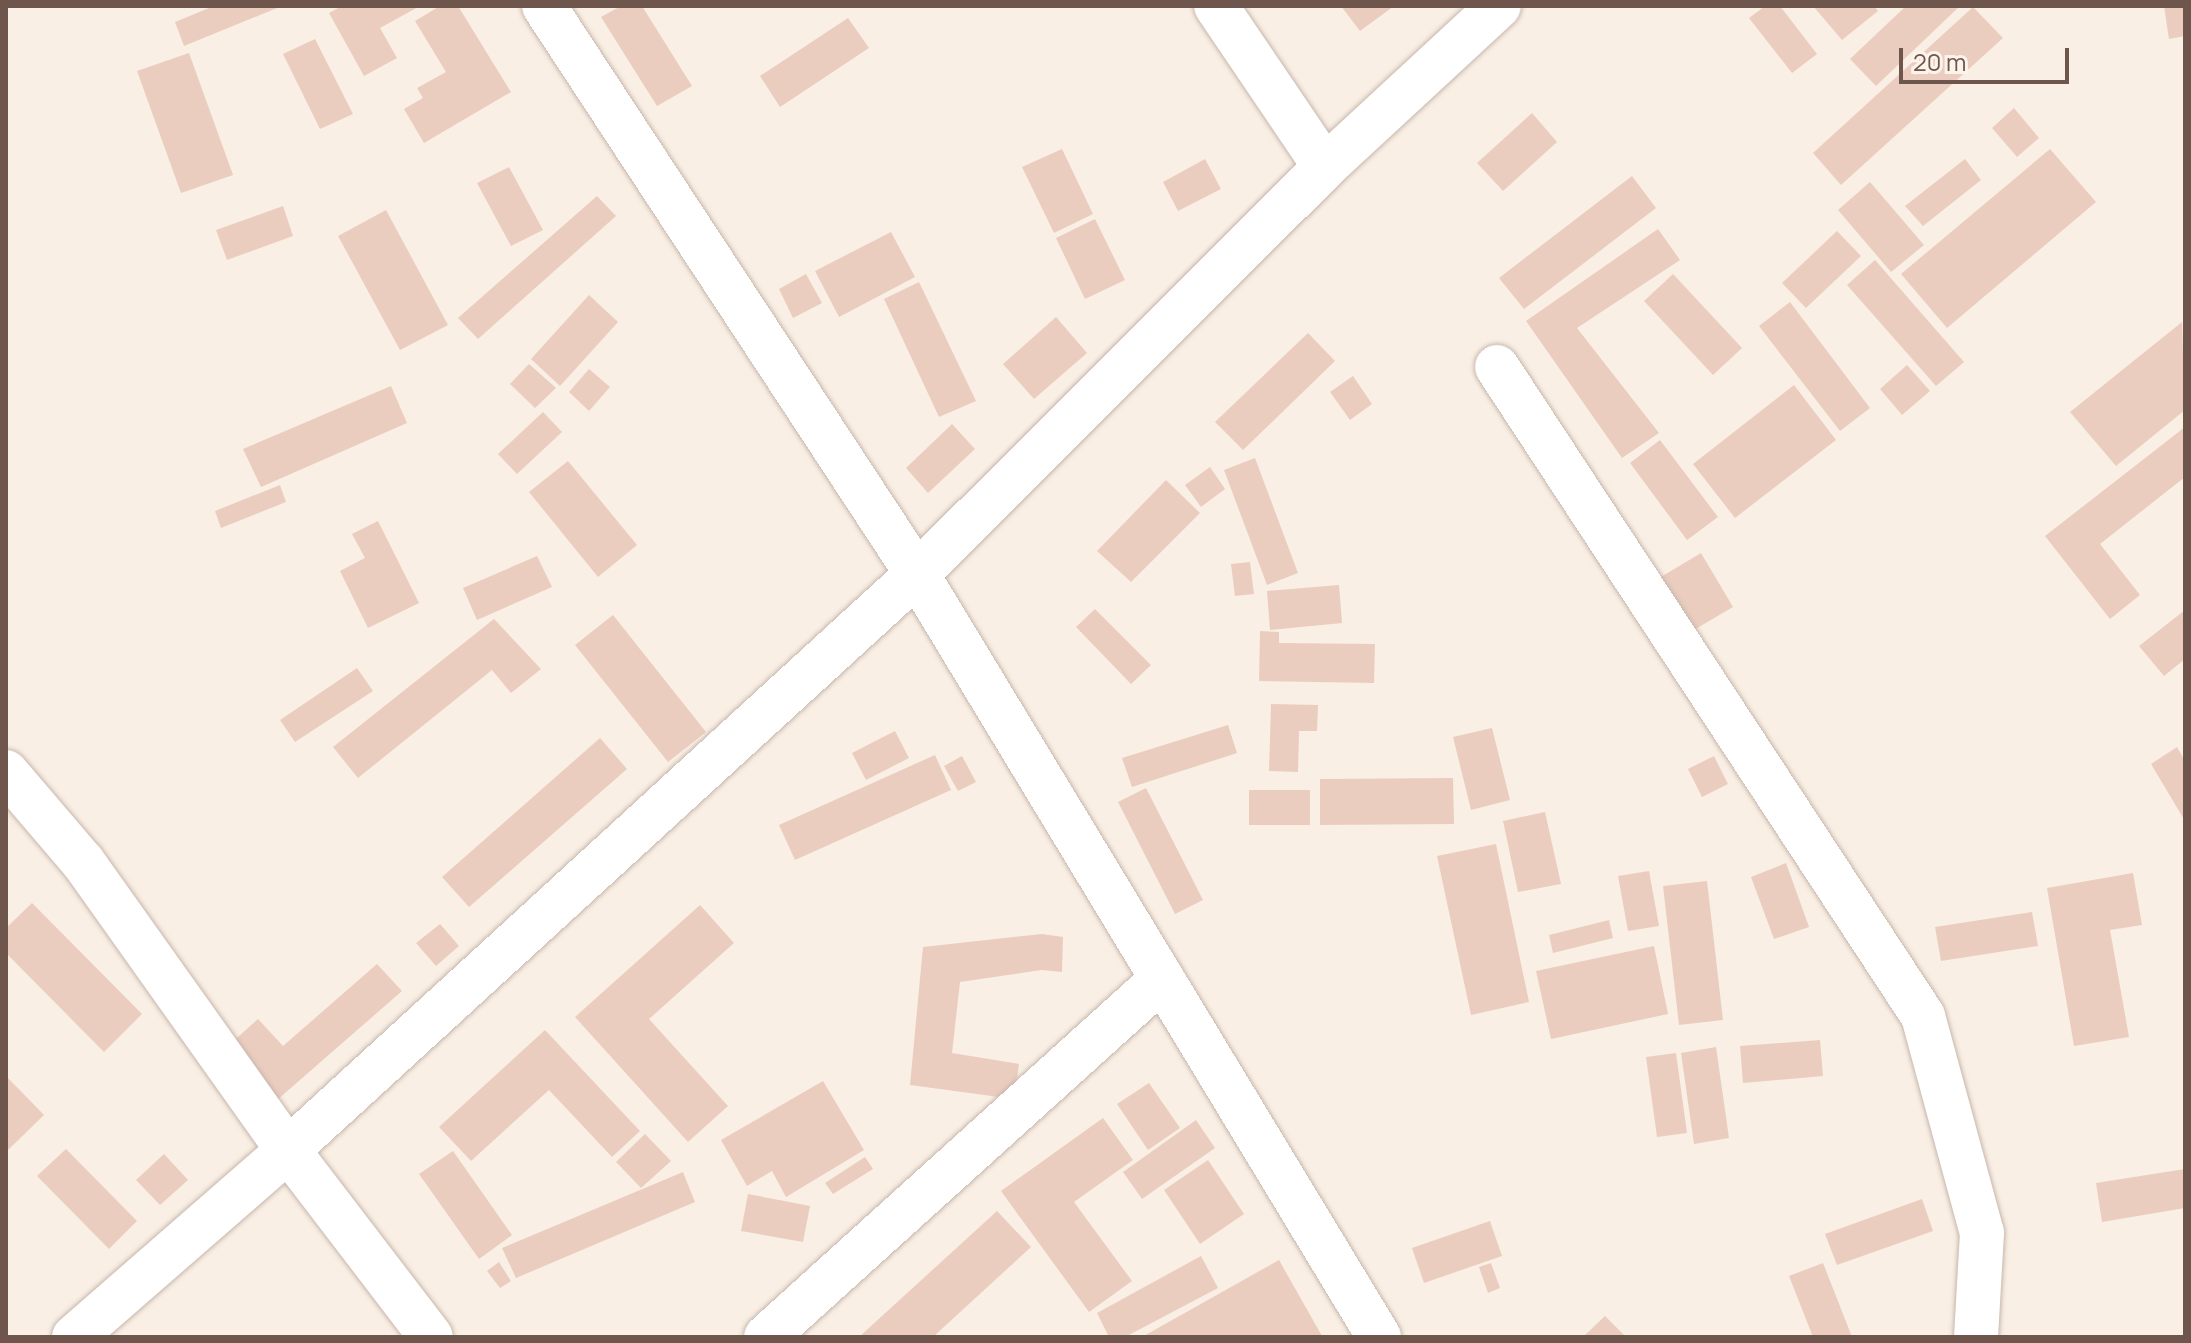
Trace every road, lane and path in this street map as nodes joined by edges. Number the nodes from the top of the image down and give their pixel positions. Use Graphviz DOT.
graph roads {
  1 [pos="544,6"];
  2 [pos="1216,6"];
  3 [pos="1499,6"];
  4 [pos="1325,167"];
  5 [pos="1497,367"];
  6 [pos="917,574"];
  7 [pos="6,772"];
  8 [pos="1162,979"];
  9 [pos="288,1150"];
  10 [pos="74,1337"];
  11 [pos="431,1337"];
  12 [pos="766,1337"];
  13 [pos="1379,1337"];
  14 [pos="1976,1337"];
  1 -- 6 [label="street"];
  2 -- 4 [label="street"];
  3 -- 4 [label="street"];
  4 -- 6 [label="street"];
  5 -- 14 [label="street"];
  6 -- 8 [label="street"];
  6 -- 9 [label="street"];
  7 -- 9 [label="street"];
  8 -- 12 [label="street"];
  8 -- 13 [label="street"];
  9 -- 10 [label="street"];
  9 -- 11 [label="street"];
}
